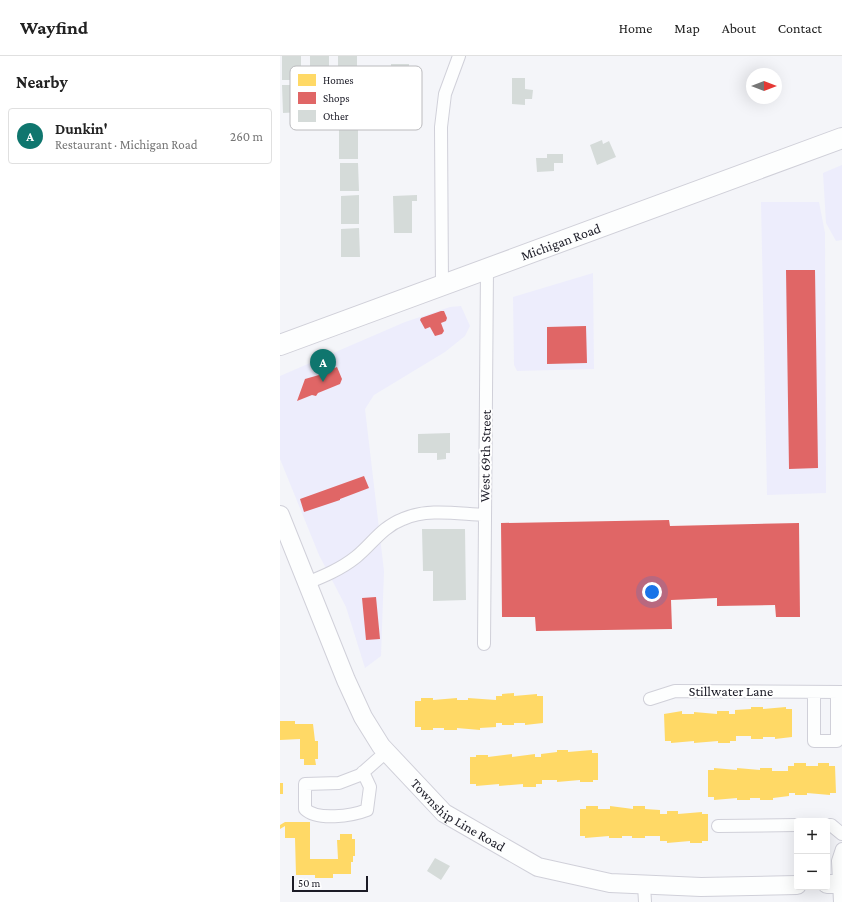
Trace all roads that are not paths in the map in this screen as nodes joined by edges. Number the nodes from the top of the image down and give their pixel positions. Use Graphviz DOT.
graph roads {
  1 [pos="459,56"];
  2 [pos="842,138"];
  3 [pos="487,269"];
  4 [pos="442,285"];
  5 [pos="280,345"];
  6 [pos="280,515"];
  7 [pos="485,515"];
  8 [pos="307,583"];
  9 [pos="484,644"];
  10 [pos="814,692"];
  11 [pos="840,692"];
  12 [pos="650,699"];
  13 [pos="386,752"];
  14 [pos="363,772"];
  15 [pos="794,825"];
  16 [pos="830,825"];
  17 [pos="718,826"];
  18 [pos="842,834"];
  19 [pos="842,849"];
  20 [pos="836,884"];
  21 [pos="794,885"];
  22 [pos="644,893"];
  23 [pos="840,902"];
  1 -- 4 [label="street"];
  2 -- 3 [label="main road, Michigan Road"];
  3 -- 4 [label="main road, Michigan Road"];
  3 -- 7 [label="street, West 69th Street"];
  4 -- 5 [label="main road, Michigan Road"];
  6 -- 8 [label="main road, Township Line Road"];
  7 -- 8 [label="street"];
  7 -- 9 [label="street, West 69th Street"];
  8 -- 13 [label="main road, Township Line Road"];
  10 -- 11 [label="street, Stillwater Lane"];
  10 -- 11 [label="street, Stillwater Lane"];
  10 -- 12 [label="street, Stillwater Lane"];
  13 -- 14 [label="street"];
  13 -- 22 [label="main road, Township Line Road"];
  14 -- 14 [label="street"];
  15 -- 17 [label="street"];
  16 -- 18 [label="street"];
  19 -- 20 [label="street"];
  20 -- 23 [label="street"];
  21 -- 22 [label="main road, Township Line Road"];
}
